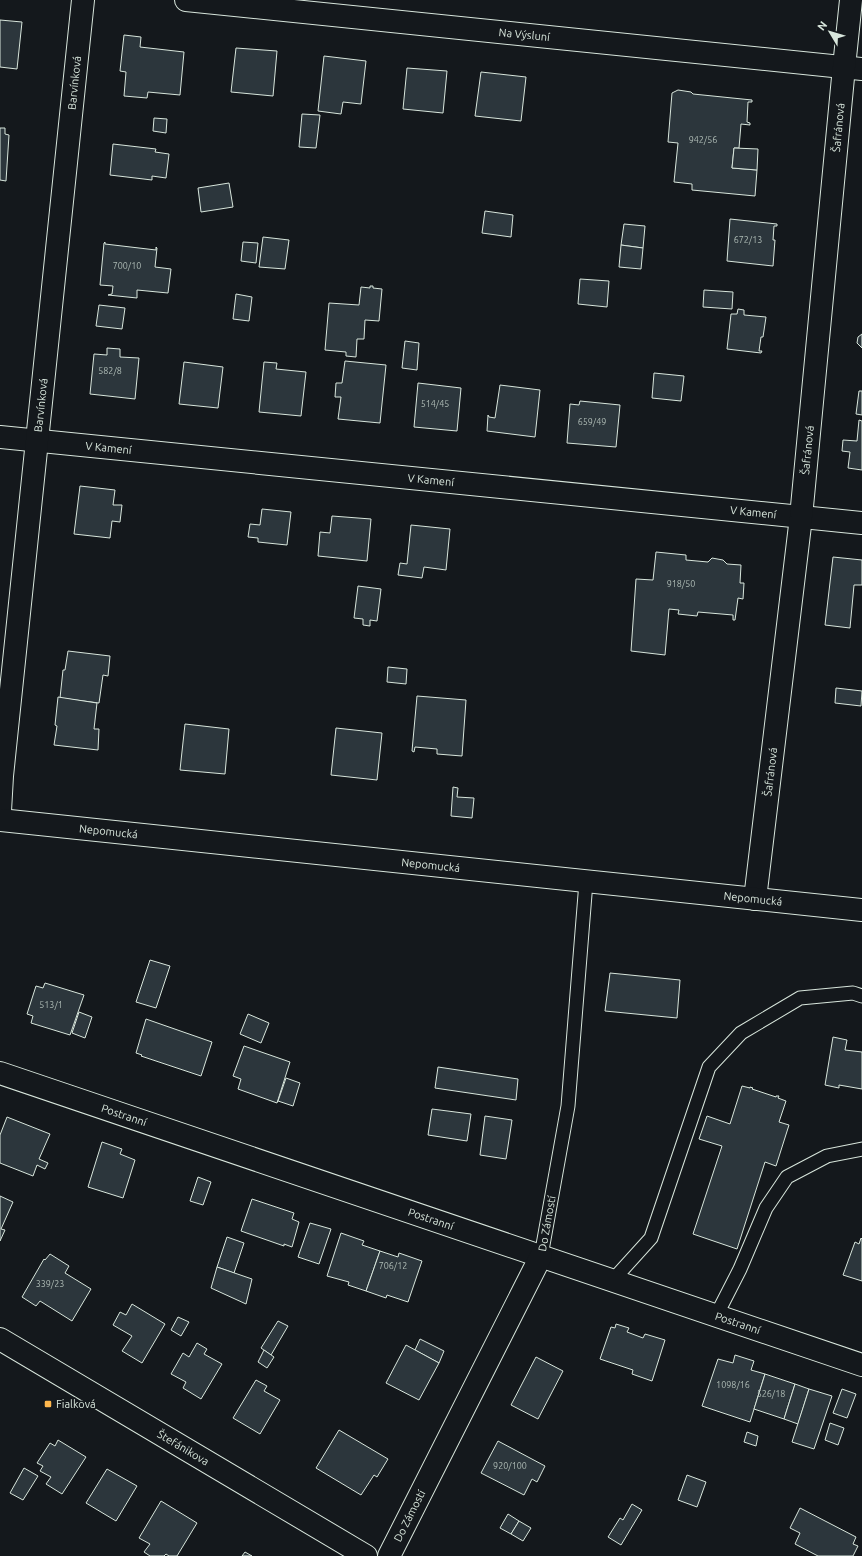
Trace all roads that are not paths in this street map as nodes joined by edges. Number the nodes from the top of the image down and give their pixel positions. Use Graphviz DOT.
graph roads {
  1 [pos="83,0"];
  2 [pos="186,0"];
  3 [pos="851,0"];
  4 [pos="853,68"];
  5 [pos="0,437"];
  6 [pos="37,440"];
  7 [pos="802,517"];
  8 [pos="862,523"];
  9 [pos="0,811"];
  10 [pos="0,820"];
  11 [pos="586,882"];
  12 [pos="755,899"];
  13 [pos="862,910"];
  14 [pos="862,996"];
  15 [pos="0,1073"];
  16 [pos="862,1149"];
  17 [pos="541,1256"];
  18 [pos="613,1280"];
  19 [pos="716,1316"];
  20 [pos="0,1339"];
  21 [pos="862,1365"];
  22 [pos="366,1556"];
  23 [pos="389,1556"];
  1 -- 6 [label="street, Barvínková"];
  2 -- 4 [label="street, Na Výsluní"];
  3 -- 4 [label="street, Šafránová"];
  4 -- 7 [label="street, Šafránová"];
  5 -- 6 [label="street, V Kamení"];
  6 -- 7 [label="street, V Kamení"];
  6 -- 9 [label="street, Barvínková"];
  7 -- 8 [label="street, V Kamení"];
  7 -- 12 [label="street, Šafránová"];
  10 -- 11 [label="street, Nepomucká"];
  11 -- 12 [label="street, Nepomucká"];
  11 -- 17 [label="lane, Do Zámostí"];
  12 -- 13 [label="street, Nepomucká"];
  14 -- 18 [label="lane"];
  15 -- 17 [label="street, Postranní"];
  16 -- 19 [label="lane"];
  17 -- 18 [label="street, Postranní"];
  17 -- 23 [label="street, Do Zámostí"];
  18 -- 19 [label="street, Postranní"];
  19 -- 21 [label="street, Postranní"];
  20 -- 22 [label="street, Štefánikova"];
}
